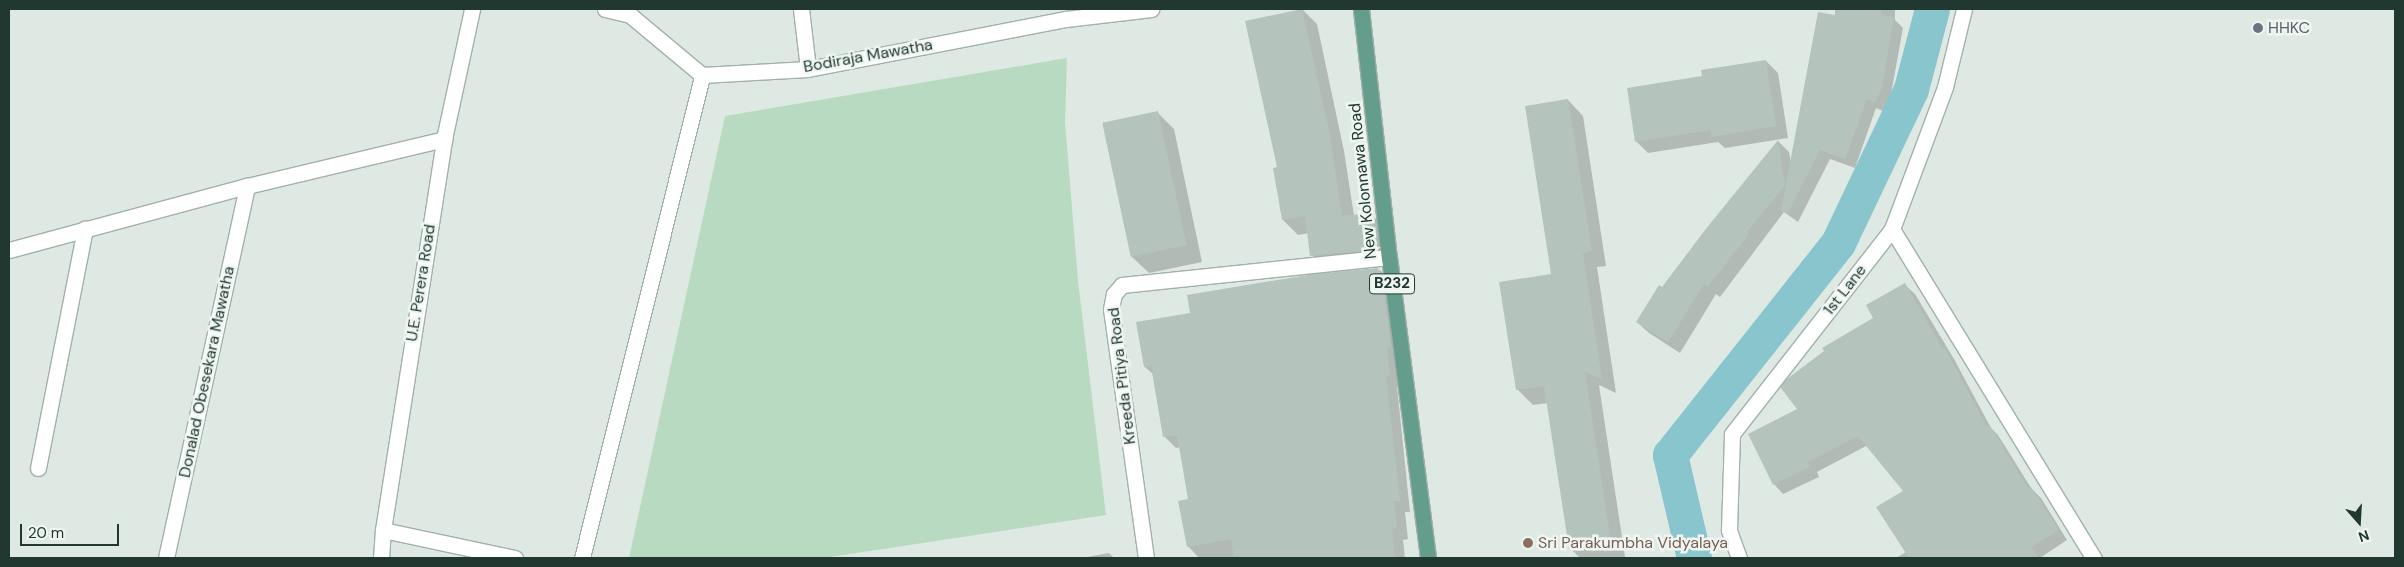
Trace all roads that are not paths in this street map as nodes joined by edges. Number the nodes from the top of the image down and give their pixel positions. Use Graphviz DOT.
graph roads {
  1 [pos="472,9"];
  2 [pos="604,9"];
  3 [pos="801,9"];
  4 [pos="1151,9"];
  5 [pos="1362,9"];
  6 [pos="1964,9"];
  7 [pos="1065,14"];
  8 [pos="808,69"];
  9 [pos="702,75"];
  10 [pos="444,139"];
  11 [pos="246,186"];
  12 [pos="85,229"];
  13 [pos="1892,230"];
  14 [pos="9,250"];
  15 [pos="1389,258"];
  16 [pos="38,468"];
  17 [pos="383,530"];
  18 [pos="166,558"];
  19 [pos="381,558"];
  20 [pos="515,558"];
  21 [pos="582,558"];
  22 [pos="1146,558"];
  23 [pos="1428,558"];
  24 [pos="1739,558"];
  25 [pos="2094,558"];
  1 -- 10 [label="street, U.E. Perera Road"];
  2 -- 9 [label="street"];
  3 -- 8 [label="street"];
  4 -- 7 [label="street, Bodiraja Mawatha"];
  5 -- 15 [label="main road, New Kolonnawa Road / B232"];
  6 -- 13 [label="street, 1st Lane"];
  7 -- 8 [label="street, Bodiraja Mawatha"];
  8 -- 9 [label="street, Bodiraja Mawatha"];
  9 -- 21 [label="street"];
  10 -- 11 [label="street"];
  10 -- 17 [label="street, U.E. Perera Road"];
  11 -- 12 [label="street"];
  11 -- 18 [label="street, Donalad Obesekara Mawatha"];
  12 -- 14 [label="street"];
  12 -- 16 [label="street"];
  13 -- 24 [label="street, 1st Lane"];
  13 -- 25 [label="street"];
  15 -- 22 [label="street, Kreeda Pitiya Road"];
  15 -- 23 [label="main road, New Kolonnawa Road / B232"];
  17 -- 19 [label="street, U.E. Perera Road"];
  17 -- 20 [label="street"];
}
